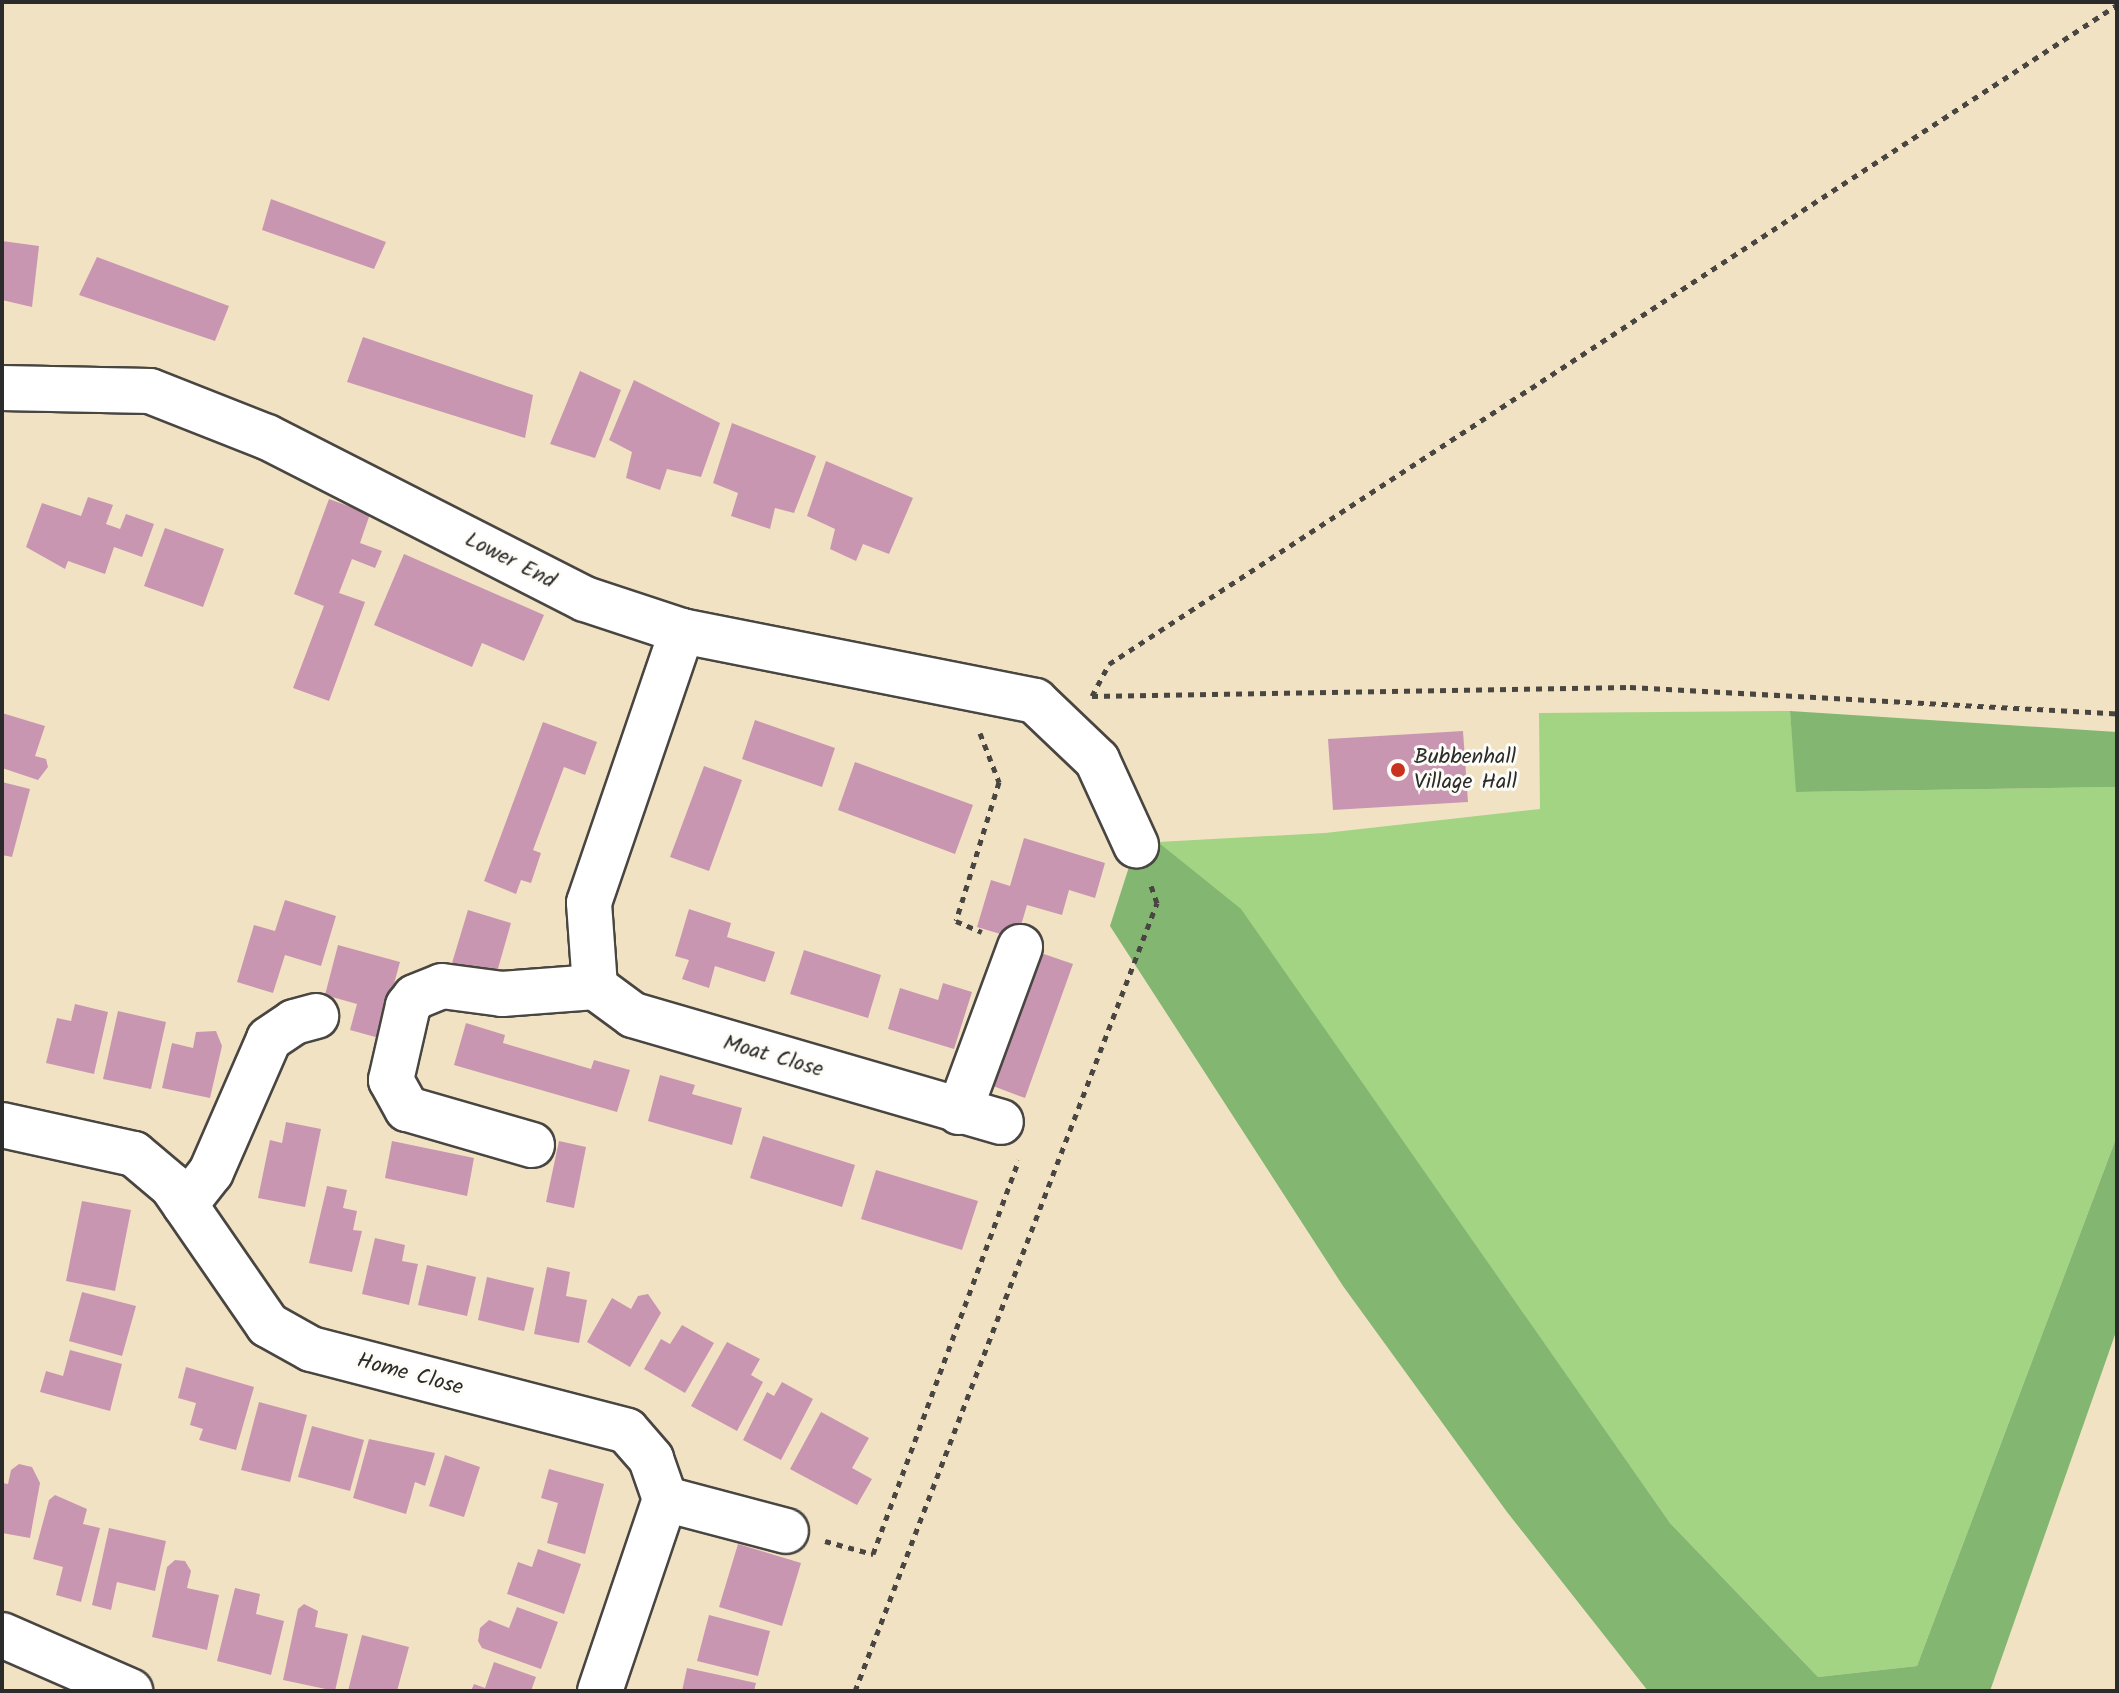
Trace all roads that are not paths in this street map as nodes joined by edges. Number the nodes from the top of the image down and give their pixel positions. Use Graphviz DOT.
graph roads {
  1 [pos="2,388"];
  2 [pos="682,631"];
  3 [pos="1136,845"];
  4 [pos="1020,947"];
  5 [pos="595,987"];
  6 [pos="316,1016"];
  7 [pos="959,1112"];
  8 [pos="2,1125"];
  9 [pos="1013,1134"];
  10 [pos="532,1145"];
  11 [pos="185,1205"];
  12 [pos="665,1499"];
  13 [pos="786,1531"];
  14 [pos="2,1635"];
  15 [pos="130,1691"];
  16 [pos="600,1691"];
  1 -- 2 [label="street, Lower End"];
  2 -- 3 [label="street, Lower End"];
  2 -- 5 [label="street"];
  4 -- 7 [label="street"];
  5 -- 7 [label="street, Moat Close"];
  5 -- 10 [label="street"];
  6 -- 11 [label="street"];
  7 -- 9 [label="street, Moat Close"];
  8 -- 11 [label="street, Home Close"];
  11 -- 12 [label="street, Home Close"];
  12 -- 13 [label="street"];
  12 -- 16 [label="street"];
  14 -- 15 [label="street"];
}
